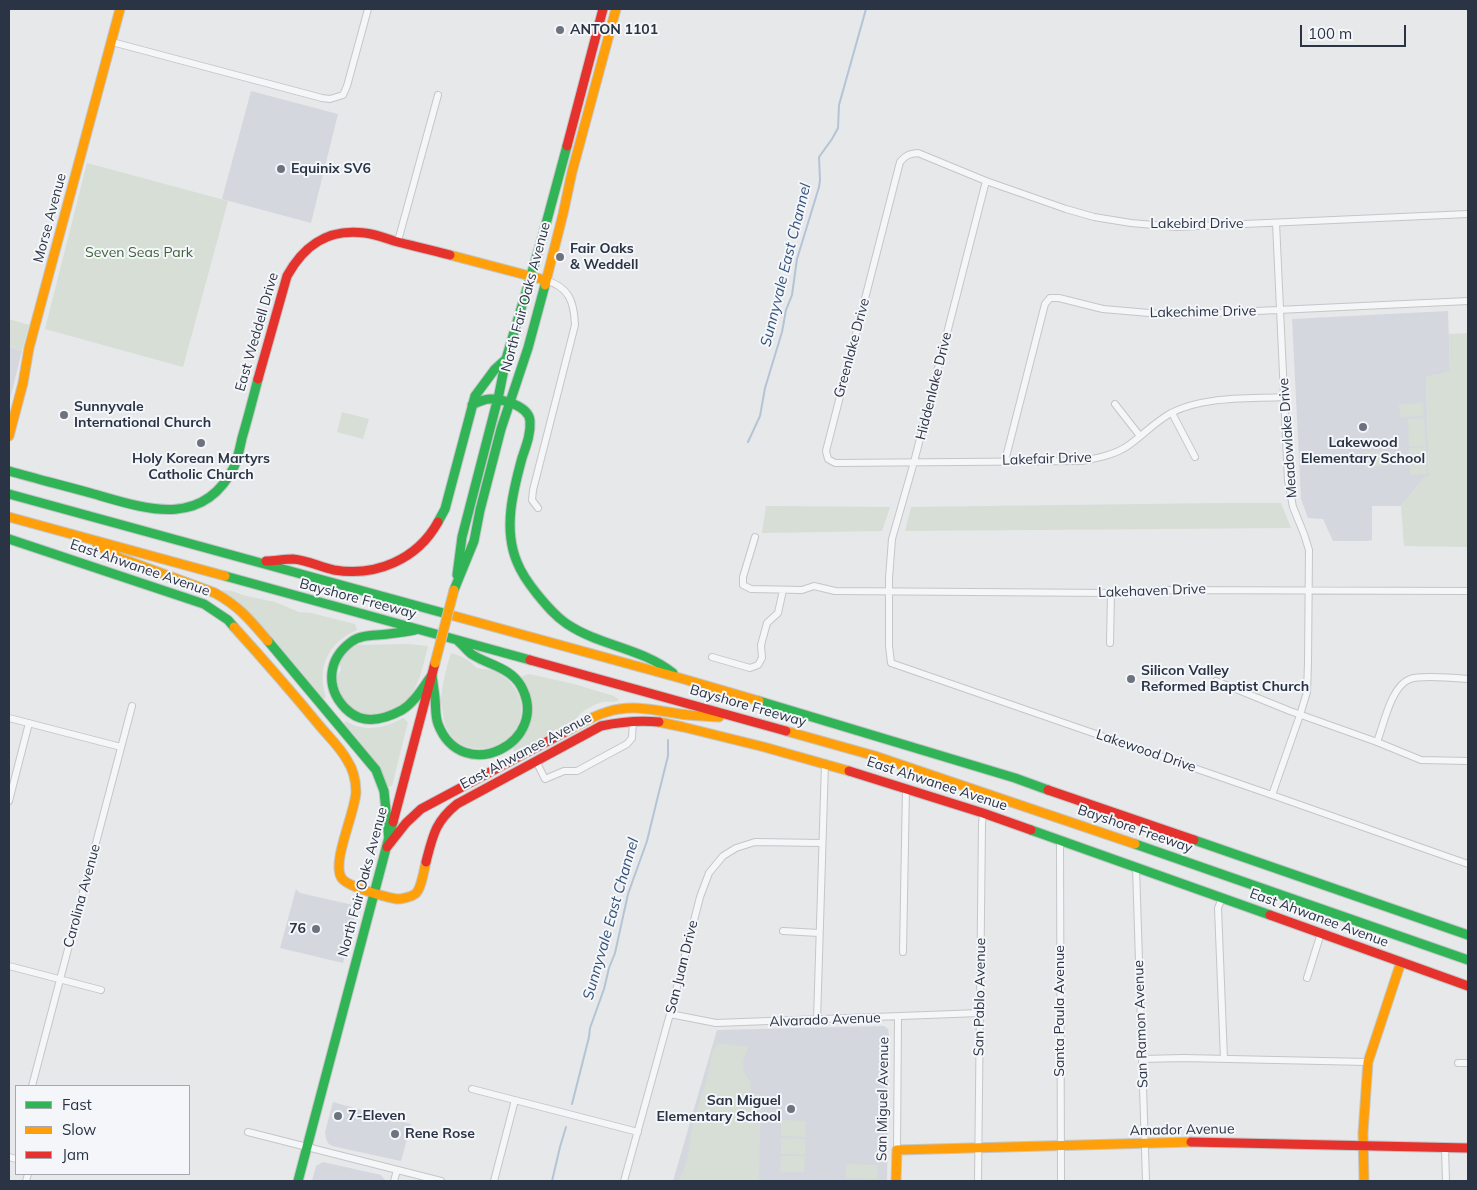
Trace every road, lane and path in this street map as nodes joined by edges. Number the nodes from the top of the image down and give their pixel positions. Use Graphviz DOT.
graph roads {
  1 [pos="120,9"];
  2 [pos="368,9"];
  3 [pos="602,9"];
  4 [pos="616,9"];
  5 [pos="112,42"];
  6 [pos="438,95"];
  7 [pos="908,155"];
  8 [pos="986,181"];
  9 [pos="1468,214"];
  10 [pos="1276,223"];
  11 [pos="398,241"];
  12 [pos="530,276"];
  13 [pos="545,280"];
  14 [pos="1468,301"];
  15 [pos="1280,310"];
  16 [pos="506,359"];
  17 [pos="1284,396"];
  18 [pos="498,401"];
  19 [pos="510,404"];
  20 [pos="1115,404"];
  21 [pos="472,405"];
  22 [pos="1172,413"];
  23 [pos="9,436"];
  24 [pos="1140,436"];
  25 [pos="1195,458"];
  26 [pos="1004,461"];
  27 [pos="914,462"];
  28 [pos="9,471"];
  29 [pos="9,494"];
  30 [pos="538,508"];
  31 [pos="9,517"];
  32 [pos="83,537"];
  33 [pos="755,537"];
  34 [pos="9,539"];
  35 [pos="257,562"];
  36 [pos="454,590"];
  37 [pos="783,590"];
  38 [pos="1309,590"];
  39 [pos="889,591"];
  40 [pos="1468,591"];
  41 [pos="1111,593"];
  42 [pos="419,630"];
  43 [pos="457,640"];
  44 [pos="1110,643"];
  45 [pos="712,657"];
  46 [pos="432,675"];
  47 [pos="680,678"];
  48 [pos="1468,678"];
  49 [pos="1216,680"];
  50 [pos="132,706"];
  51 [pos="1300,715"];
  52 [pos="9,718"];
  53 [pos="745,719"];
  54 [pos="632,720"];
  55 [pos="29,723"];
  56 [pos="1377,742"];
  57 [pos="121,747"];
  58 [pos="536,761"];
  59 [pos="1468,761"];
  60 [pos="825,763"];
  61 [pos="906,788"];
  62 [pos="1272,795"];
  63 [pos="9,801"];
  64 [pos="983,813"];
  65 [pos="1060,841"];
  66 [pos="822,843"];
  67 [pos="388,844"];
  68 [pos="1468,864"];
  69 [pos="1136,867"];
  70 [pos="375,893"];
  71 [pos="1222,898"];
  72 [pos="783,931"];
  73 [pos="820,933"];
  74 [pos="1321,933"];
  75 [pos="1468,935"];
  76 [pos="903,952"];
  77 [pos="1468,960"];
  78 [pos="1401,962"];
  79 [pos="9,966"];
  80 [pos="1307,978"];
  81 [pos="60,980"];
  82 [pos="1468,986"];
  83 [pos="101,990"];
  84 [pos="980,1013"];
  85 [pos="670,1014"];
  86 [pos="898,1017"];
  87 [pos="817,1020"];
  88 [pos="1142,1059"];
  89 [pos="1224,1059"];
  90 [pos="1368,1062"];
  91 [pos="1458,1063"];
  92 [pos="1468,1063"];
  93 [pos="32,1085"];
  94 [pos="472,1089"];
  95 [pos="515,1100"];
  96 [pos="248,1132"];
  97 [pos="638,1132"];
  98 [pos="1145,1144"];
  99 [pos="1061,1145"];
  100 [pos="1363,1145"];
  101 [pos="307,1147"];
  102 [pos="978,1148"];
  103 [pos="1445,1148"];
  104 [pos="1468,1148"];
  105 [pos="897,1150"];
  106 [pos="397,1170"];
  107 [pos="298,1181"];
  108 [pos="394,1181"];
  109 [pos="441,1181"];
  110 [pos="494,1181"];
  111 [pos="624,1181"];
  112 [pos="896,1181"];
  113 [pos="978,1181"];
  114 [pos="1061,1181"];
  115 [pos="1146,1181"];
  116 [pos="1364,1181"];
  117 [pos="1446,1181"];
  1 -- 5 [label="main road, Morse Avenue"];
  2 -- 5 [label="street"];
  3 -- 12 [label="main road, North Fair Oaks Avenue"];
  4 -- 13 [label="main road, North Fair Oaks Avenue"];
  5 -- 23 [label="main road, Morse Avenue"];
  6 -- 11 [label="street"];
  7 -- 8 [label="street, Lakebird Drive"];
  7 -- 27 [label="street, Greenlake Drive"];
  8 -- 10 [label="street, Lakebird Drive"];
  8 -- 27 [label="street, Hiddenlake Drive"];
  9 -- 10 [label="street, Lakebird Drive"];
  10 -- 15 [label="street, Meadowlake Drive"];
  11 -- 12 [label="main road, East Weddell Drive"];
  11 -- 28 [label="main road, East Weddell Drive"];
  12 -- 13 [label="main road, East Weddell Drive"];
  12 -- 16 [label="main road, North Fair Oaks Avenue"];
  13 -- 19 [label="main road, North Fair Oaks Avenue"];
  13 -- 30 [label="street, East Weddell Drive"];
  14 -- 15 [label="street, Lakechime Drive"];
  15 -- 17 [label="street, Meadowlake Drive"];
  15 -- 26 [label="street, Lakechime Drive"];
  16 -- 18 [label="main road, North Fair Oaks Avenue"];
  16 -- 21 [label="main road"];
  17 -- 22 [label="street, Lakefair Drive"];
  17 -- 38 [label="street, Meadowlake Drive"];
  18 -- 19 [label="main road"];
  18 -- 21 [label="main road"];
  18 -- 36 [label="main road, North Fair Oaks Avenue"];
  19 -- 36 [label="main road, North Fair Oaks Avenue"];
  19 -- 47 [label="main road"];
  20 -- 24 [label="street"];
  21 -- 35 [label="main road"];
  22 -- 24 [label="street, Lakefair Drive"];
  22 -- 25 [label="street"];
  24 -- 26 [label="street, Lakefair Drive"];
  26 -- 27 [label="street, Lakefair Drive"];
  27 -- 39 [label="street, Hiddenlake Drive"];
  29 -- 35 [label="main road, Bayshore Freeway"];
  31 -- 32 [label="main road, Bayshore Freeway"];
  32 -- 42 [label="main road, Bayshore Freeway"];
  32 -- 67 [label="main road"];
  33 -- 37 [label="street"];
  34 -- 70 [label="main road, East Ahwanee Avenue"];
  35 -- 47 [label="main road, Bayshore Freeway"];
  36 -- 46 [label="main road, North Fair Oaks Avenue, bridge"];
  37 -- 39 [label="street, Lakehaven Drive"];
  37 -- 45 [label="street"];
  38 -- 40 [label="street, Lakehaven Drive"];
  38 -- 41 [label="street, Lakehaven Drive"];
  38 -- 51 [label="street, Meadowlake Drive"];
  39 -- 41 [label="street, Lakehaven Drive"];
  39 -- 62 [label="street, Lakewood Drive"];
  41 -- 44 [label="street"];
  42 -- 43 [label="main road, Bayshore Freeway"];
  42 -- 46 [label="main road"];
  43 -- 46 [label="main road"];
  43 -- 53 [label="main road, Bayshore Freeway"];
  46 -- 67 [label="main road, North Fair Oaks Avenue"];
  47 -- 75 [label="main road, Bayshore Freeway"];
  48 -- 56 [label="street"];
  49 -- 51 [label="street"];
  50 -- 57 [label="street, Carolina Avenue"];
  51 -- 56 [label="street"];
  51 -- 62 [label="street, Meadowlake Drive"];
  52 -- 55 [label="street"];
  53 -- 67 [label="main road"];
  53 -- 77 [label="main road, Bayshore Freeway"];
  54 -- 58 [label="main road, East Ahwanee Avenue"];
  54 -- 58 [label="street"];
  54 -- 60 [label="main road, East Ahwanee Avenue"];
  55 -- 57 [label="street"];
  55 -- 63 [label="street"];
  56 -- 59 [label="street"];
  57 -- 81 [label="street, Carolina Avenue"];
  58 -- 70 [label="main road, East Ahwanee Avenue"];
  60 -- 61 [label="main road, East Ahwanee Avenue"];
  60 -- 66 [label="street"];
  61 -- 64 [label="main road, East Ahwanee Avenue"];
  61 -- 76 [label="street"];
  62 -- 68 [label="street, Lakewood Drive"];
  64 -- 65 [label="main road, East Ahwanee Avenue"];
  64 -- 84 [label="street, San Pablo Avenue"];
  65 -- 69 [label="main road, East Ahwanee Avenue"];
  65 -- 99 [label="street, Santa Paula Avenue"];
  66 -- 73 [label="street"];
  66 -- 85 [label="street, San Juan Drive"];
  67 -- 70 [label="main road, North Fair Oaks Avenue"];
  69 -- 71 [label="main road, East Ahwanee Avenue"];
  69 -- 88 [label="street, San Ramon Avenue"];
  70 -- 101 [label="main road, North Fair Oaks Avenue"];
  71 -- 74 [label="main road, East Ahwanee Avenue"];
  71 -- 89 [label="street"];
  72 -- 73 [label="street"];
  73 -- 87 [label="street"];
  74 -- 78 [label="main road, East Ahwanee Avenue"];
  74 -- 80 [label="street"];
  78 -- 82 [label="main road, East Ahwanee Avenue"];
  78 -- 90 [label="main road"];
  79 -- 81 [label="street"];
  81 -- 83 [label="street"];
  81 -- 93 [label="street, Carolina Avenue"];
  84 -- 86 [label="street, Alvarado Avenue"];
  84 -- 102 [label="street, San Pablo Avenue"];
  85 -- 87 [label="street, Alvarado Avenue"];
  85 -- 97 [label="street, San Juan Drive"];
  86 -- 87 [label="street, Alvarado Avenue"];
  86 -- 105 [label="street, San Miguel Avenue"];
  88 -- 89 [label="street"];
  88 -- 98 [label="street, San Ramon Avenue"];
  89 -- 90 [label="street"];
  90 -- 100 [label="main road"];
  91 -- 92 [label="street"];
  94 -- 95 [label="street"];
  95 -- 97 [label="street"];
  95 -- 110 [label="street"];
  96 -- 101 [label="street"];
  97 -- 111 [label="street, San Juan Drive"];
  98 -- 99 [label="main road, Amador Avenue"];
  98 -- 100 [label="main road, Amador Avenue"];
  98 -- 115 [label="street, San Ramon Avenue"];
  99 -- 102 [label="main road, Amador Avenue"];
  99 -- 114 [label="street, Santa Paula Avenue"];
  100 -- 103 [label="main road, Amador Avenue"];
  100 -- 116 [label="main road"];
  101 -- 106 [label="street"];
  101 -- 107 [label="main road, North Fair Oaks Avenue"];
  102 -- 105 [label="main road, Amador Avenue"];
  102 -- 113 [label="street, San Pablo Avenue"];
  103 -- 104 [label="main road, Amador Avenue"];
  103 -- 117 [label="street"];
  105 -- 112 [label="main road, San Miguel Avenue"];
  106 -- 108 [label="street"];
  106 -- 109 [label="street"];
}
